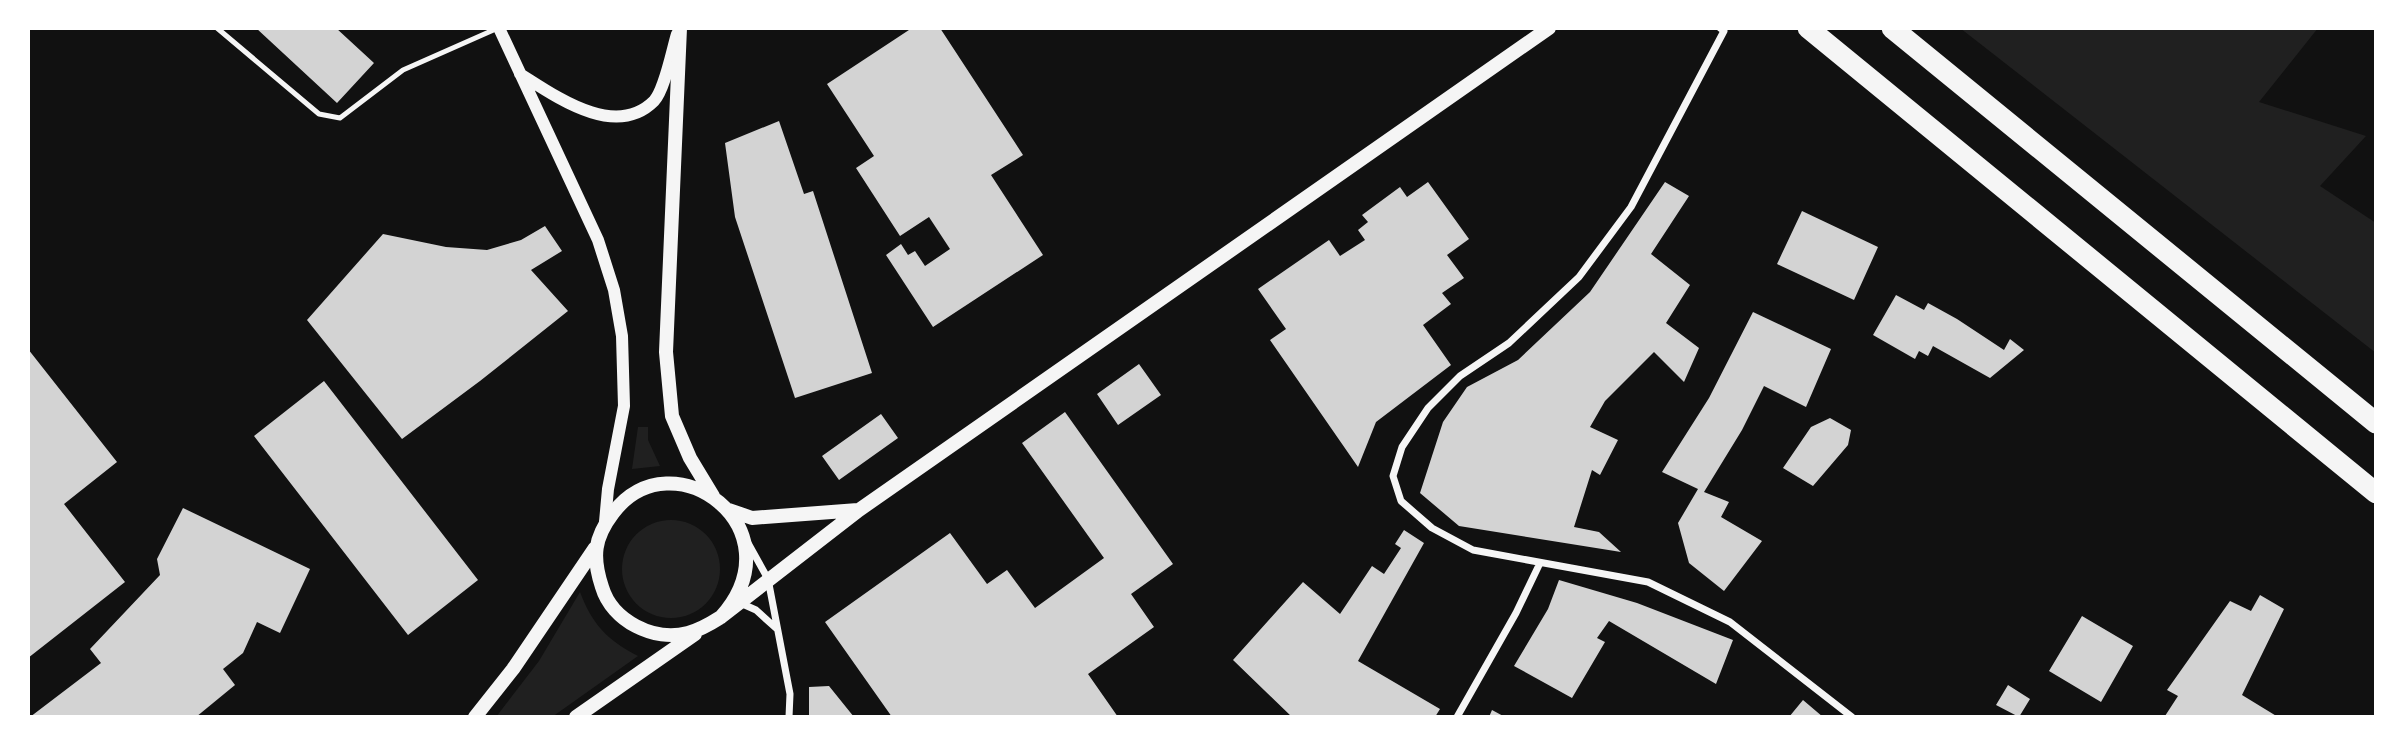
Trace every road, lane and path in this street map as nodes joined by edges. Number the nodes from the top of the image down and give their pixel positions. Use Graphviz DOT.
graph roads {
  1 [pos="217,28"];
  2 [pos="499,28"];
  3 [pos="679,28"];
  4 [pos="1549,28"];
  5 [pos="1808,28"];
  6 [pos="1892,28"];
  7 [pos="1723,29"];
  8 [pos="520,74"];
  9 [pos="2376,423"];
  10 [pos="2376,493"];
  11 [pos="714,497"];
  12 [pos="729,510"];
  13 [pos="859,510"];
  14 [pos="605,522"];
  15 [pos="740,527"];
  16 [pos="595,548"];
  17 [pos="1539,564"];
  18 [pos="768,579"];
  19 [pos="738,601"];
  20 [pos="721,617"];
  21 [pos="704,627"];
  22 [pos="778,629"];
  23 [pos="475,717"];
  24 [pos="576,717"];
  25 [pos="789,717"];
  26 [pos="1457,717"];
  27 [pos="1852,717"];
  1 -- 2 [label="lane"];
  2 -- 8 [label="street"];
  3 -- 8 [label="street"];
  3 -- 11 [label="main road"];
  4 -- 13 [label="main road"];
  5 -- 10 [label="highway"];
  6 -- 9 [label="highway"];
  7 -- 17 [label="street"];
  8 -- 14 [label="street"];
  11 -- 12 [label="main road"];
  11 -- 14 [label="main road"];
  12 -- 13 [label="main road"];
  12 -- 15 [label="main road"];
  13 -- 18 [label="main road"];
  14 -- 16 [label="main road"];
  15 -- 18 [label="street"];
  15 -- 20 [label="main road"];
  16 -- 21 [label="main road"];
  16 -- 23 [label="main road"];
  17 -- 26 [label="street"];
  17 -- 27 [label="street"];
  18 -- 19 [label="main road"];
  18 -- 22 [label="street"];
  19 -- 20 [label="main road"];
  19 -- 22 [label="street"];
  20 -- 21 [label="main road"];
  21 -- 24 [label="main road"];
  22 -- 25 [label="street"];
}
